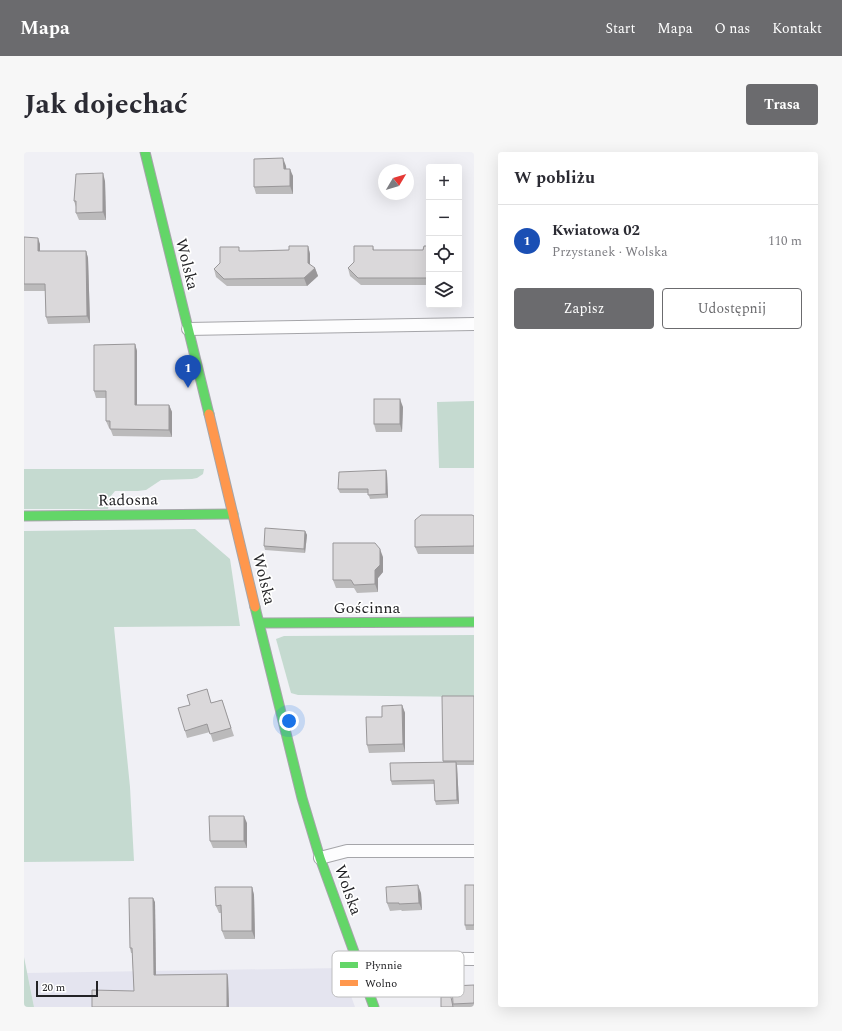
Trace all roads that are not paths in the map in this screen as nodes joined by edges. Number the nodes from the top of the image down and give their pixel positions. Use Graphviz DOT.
graph roads {
  1 [pos="145,152"];
  2 [pos="474,324"];
  3 [pos="188,328"];
  4 [pos="233,514"];
  5 [pos="24,516"];
  6 [pos="474,622"];
  7 [pos="260,624"];
  8 [pos="474,851"];
  9 [pos="320,858"];
  10 [pos="353,951"];
  11 [pos="464,959"];
  12 [pos="474,959"];
  13 [pos="370,997"];
  14 [pos="374,1007"];
  1 -- 3 [label="street, Wolska"];
  2 -- 3 [label="lane"];
  3 -- 4 [label="street, Wolska"];
  4 -- 5 [label="street, Radosna"];
  4 -- 7 [label="street, Wolska"];
  6 -- 7 [label="street, Gościnna"];
  7 -- 9 [label="street, Wolska"];
  8 -- 9 [label="lane"];
  9 -- 10 [label="street, Wolska"];
  11 -- 12 [label="lane"];
  13 -- 14 [label="street, Wolska"];
}
